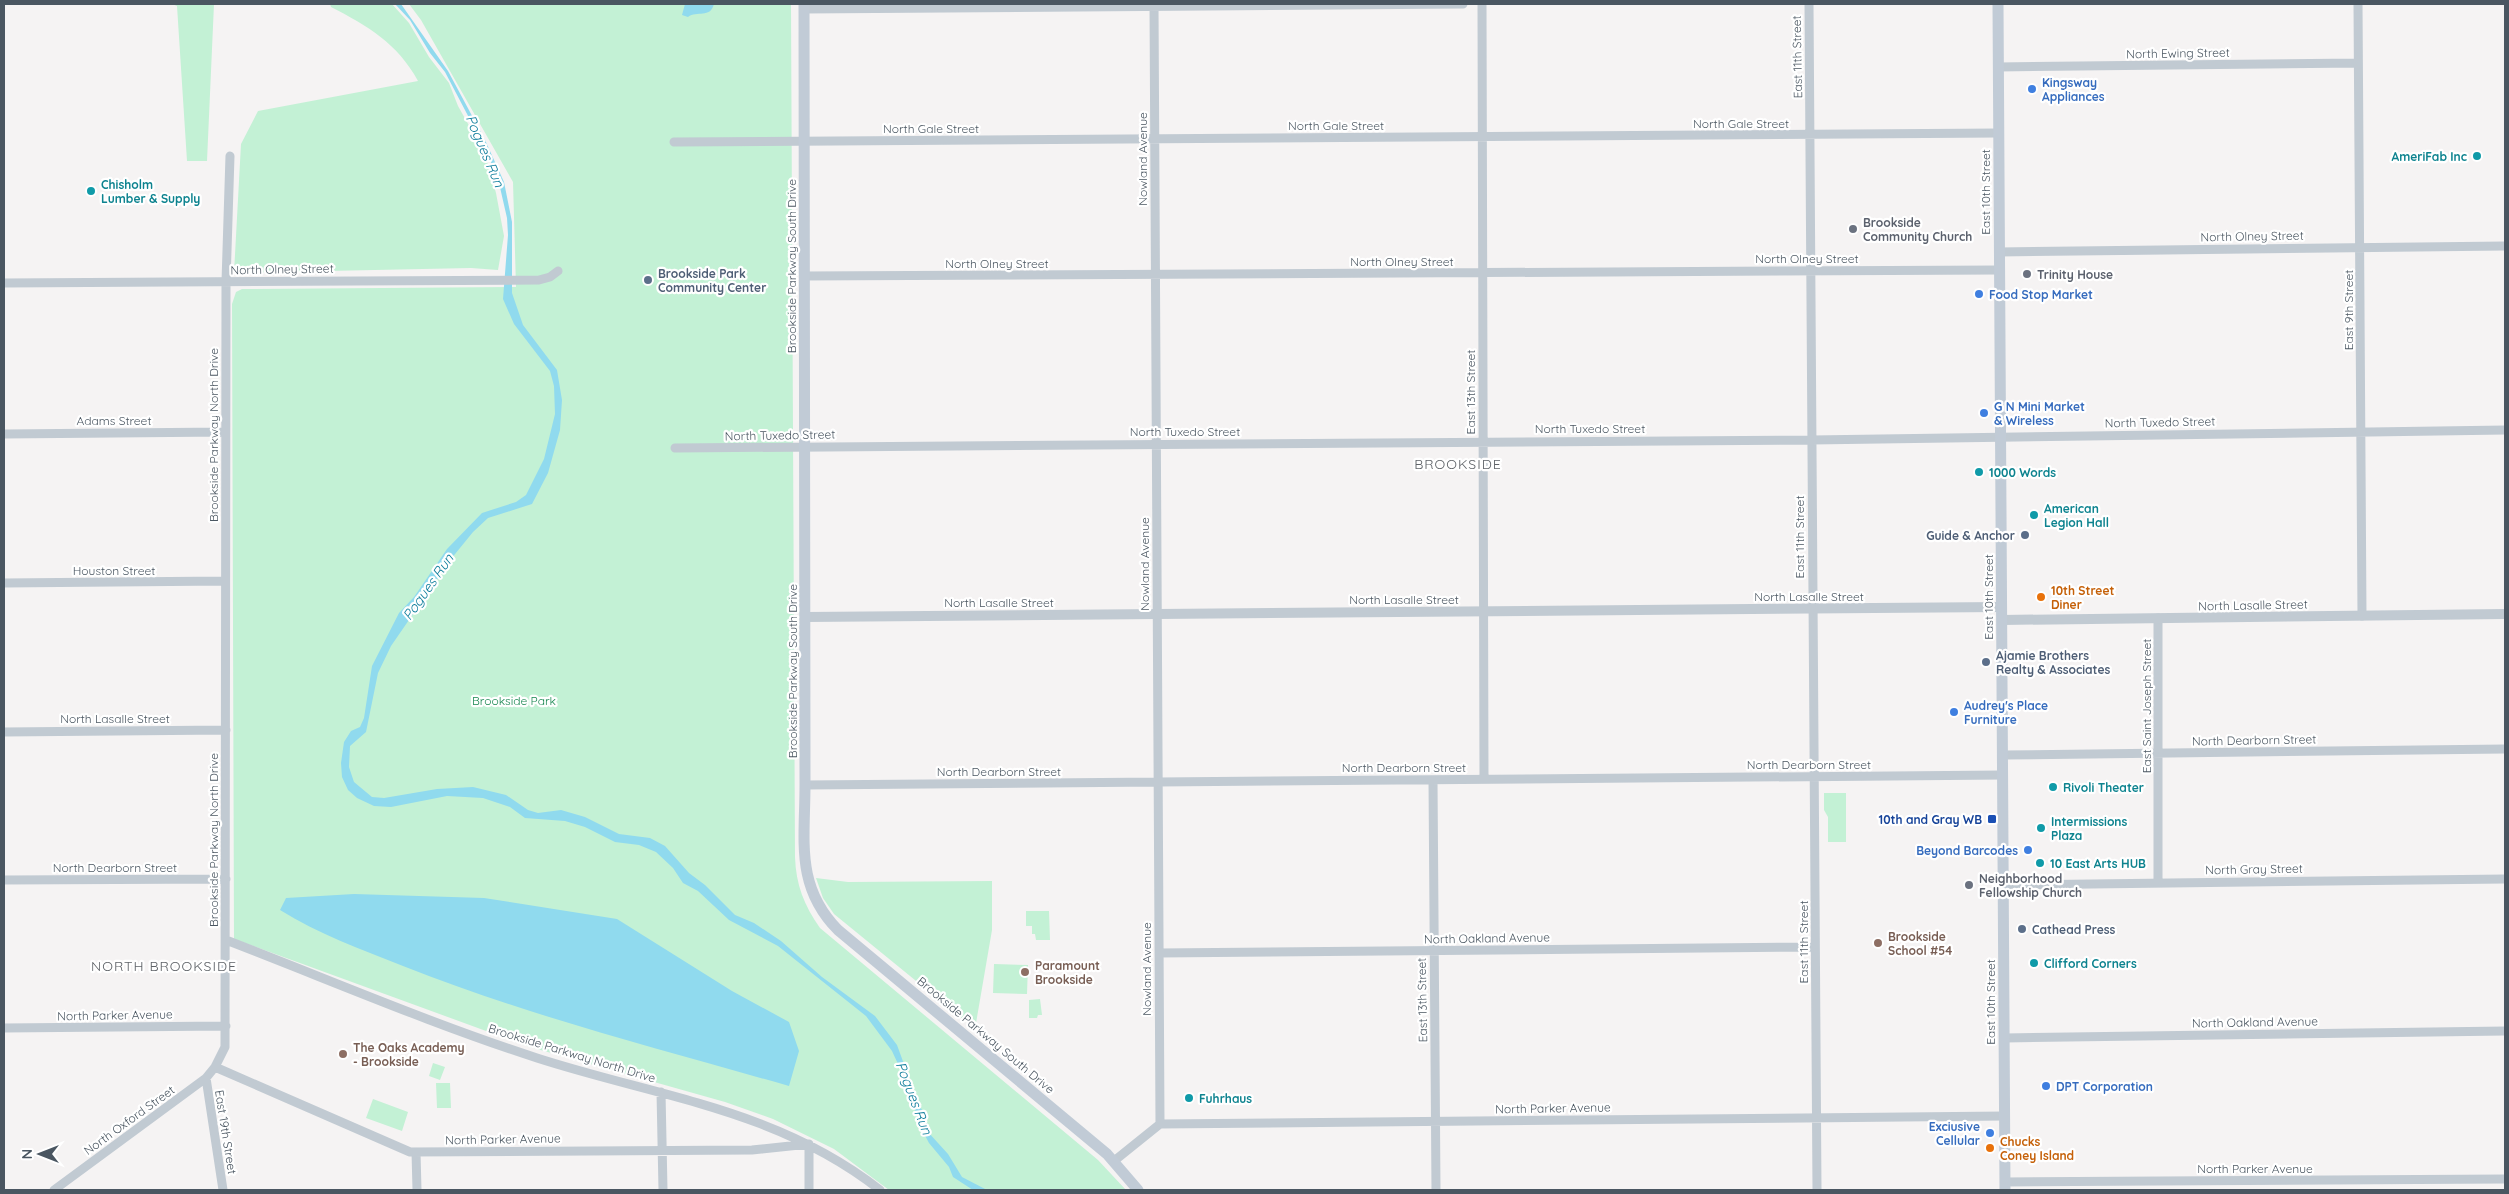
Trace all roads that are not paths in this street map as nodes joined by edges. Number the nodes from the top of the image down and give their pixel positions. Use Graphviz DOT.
graph roads {
  1 [pos="1463,4"];
  2 [pos="1482,4"];
  3 [pos="1809,4"];
  4 [pos="1998,4"];
  5 [pos="2358,4"];
  6 [pos="1154,5"];
  7 [pos="804,6"];
  8 [pos="2358,63"];
  9 [pos="1998,67"];
  10 [pos="1998,133"];
  11 [pos="1810,135"];
  12 [pos="1482,137"];
  13 [pos="1154,139"];
  14 [pos="674,142"];
  15 [pos="804,142"];
  16 [pos="230,156"];
  17 [pos="2505,246"];
  18 [pos="2360,248"];
  19 [pos="1999,252"];
  20 [pos="2000,270"];
  21 [pos="558,271"];
  22 [pos="1810,271"];
  23 [pos="1482,273"];
  24 [pos="1155,274"];
  25 [pos="804,276"];
  26 [pos="226,282"];
  27 [pos="4,284"];
  28 [pos="2505,430"];
  29 [pos="225,432"];
  30 [pos="2362,432"];
  31 [pos="4,434"];
  32 [pos="2001,436"];
  33 [pos="1812,440"];
  34 [pos="1483,441"];
  35 [pos="1156,444"];
  36 [pos="805,447"];
  37 [pos="675,448"];
  38 [pos="225,581"];
  39 [pos="4,583"];
  40 [pos="2002,606"];
  41 [pos="1812,608"];
  42 [pos="1484,611"];
  43 [pos="1157,614"];
  44 [pos="2505,614"];
  45 [pos="806,616"];
  46 [pos="2362,616"];
  47 [pos="2158,618"];
  48 [pos="2002,620"];
  49 [pos="226,730"];
  50 [pos="4,732"];
  51 [pos="2505,749"];
  52 [pos="2158,754"];
  53 [pos="2003,755"];
  54 [pos="2003,775"];
  55 [pos="1814,777"];
  56 [pos="1484,779"];
  57 [pos="1433,780"];
  58 [pos="1158,782"];
  59 [pos="805,785"];
  60 [pos="226,879"];
  61 [pos="2505,879"];
  62 [pos="4,880"];
  63 [pos="2158,883"];
  64 [pos="2004,885"];
  65 [pos="226,940"];
  66 [pos="1815,948"];
  67 [pos="1434,952"];
  68 [pos="1159,953"];
  69 [pos="226,1026"];
  70 [pos="4,1028"];
  71 [pos="2505,1031"];
  72 [pos="2004,1038"];
  73 [pos="215,1067"];
  74 [pos="206,1078"];
  75 [pos="661,1092"];
  76 [pos="2005,1116"];
  77 [pos="1816,1118"];
  78 [pos="1436,1122"];
  79 [pos="1160,1124"];
  80 [pos="809,1144"];
  81 [pos="662,1150"];
  82 [pos="416,1152"];
  83 [pos="1114,1161"];
  84 [pos="2505,1178"];
  85 [pos="2006,1186"];
  86 [pos="54,1190"];
  87 [pos="223,1190"];
  88 [pos="417,1190"];
  89 [pos="663,1190"];
  90 [pos="809,1190"];
  91 [pos="880,1190"];
  92 [pos="1138,1190"];
  93 [pos="1436,1190"];
  94 [pos="1817,1190"];
  1 -- 6 [label="street"];
  2 -- 12 [label="street, East 13th Street"];
  3 -- 11 [label="street, East 11th Street"];
  4 -- 9 [label="main road, East 10th Street"];
  5 -- 8 [label="street, East 9th Street"];
  6 -- 7 [label="street"];
  6 -- 13 [label="street, Nowland Avenue"];
  7 -- 15 [label="main road, Brookside Parkway South Drive"];
  8 -- 9 [label="street, North Ewing Street"];
  8 -- 18 [label="street, East 9th Street"];
  9 -- 10 [label="main road, East 10th Street"];
  10 -- 11 [label="street, North Gale Street"];
  10 -- 19 [label="main road, East 10th Street"];
  11 -- 12 [label="street, North Gale Street"];
  11 -- 22 [label="street, East 11th Street"];
  12 -- 13 [label="street, North Gale Street"];
  12 -- 23 [label="street, East 13th Street"];
  13 -- 15 [label="street, North Gale Street"];
  13 -- 24 [label="street, Nowland Avenue"];
  14 -- 15 [label="street, North Gale Street"];
  15 -- 25 [label="main road, Brookside Parkway South Drive"];
  16 -- 26 [label="street, Brookside Parkway North Drive"];
  17 -- 18 [label="street, North Olney Street"];
  18 -- 19 [label="street, North Olney Street"];
  18 -- 30 [label="street, East 9th Street"];
  19 -- 20 [label="main road, East 10th Street"];
  20 -- 22 [label="street, North Olney Street"];
  20 -- 32 [label="main road, East 10th Street"];
  21 -- 26 [label="street, North Olney Street"];
  22 -- 23 [label="street, North Olney Street"];
  22 -- 33 [label="street, East 11th Street"];
  23 -- 24 [label="street, North Olney Street"];
  23 -- 34 [label="street, East 13th Street"];
  24 -- 25 [label="street, North Olney Street"];
  24 -- 35 [label="street, Nowland Avenue"];
  25 -- 36 [label="main road, Brookside Parkway South Drive"];
  26 -- 27 [label="street, North Olney Street"];
  26 -- 29 [label="street, Brookside Parkway North Drive"];
  28 -- 30 [label="street, North Tuxedo Street"];
  29 -- 31 [label="street, Adams Street"];
  29 -- 38 [label="street, Brookside Parkway North Drive"];
  30 -- 32 [label="street, North Tuxedo Street"];
  30 -- 46 [label="street, East 9th Street"];
  32 -- 33 [label="street, North Tuxedo Street"];
  32 -- 40 [label="main road, East 10th Street"];
  33 -- 34 [label="street, North Tuxedo Street"];
  33 -- 41 [label="street, East 11th Street"];
  34 -- 35 [label="street, North Tuxedo Street"];
  34 -- 42 [label="street, East 13th Street"];
  35 -- 36 [label="street, North Tuxedo Street"];
  35 -- 43 [label="street, Nowland Avenue"];
  36 -- 37 [label="street, North Tuxedo Street"];
  36 -- 45 [label="main road, Brookside Parkway South Drive"];
  38 -- 39 [label="street, Houston Street"];
  38 -- 49 [label="street, Brookside Parkway North Drive"];
  40 -- 41 [label="street, North Lasalle Street"];
  40 -- 48 [label="main road, East 10th Street"];
  41 -- 42 [label="street, North Lasalle Street"];
  41 -- 55 [label="street, East 11th Street"];
  42 -- 43 [label="street, North Lasalle Street"];
  42 -- 56 [label="street, East 13th Street"];
  43 -- 45 [label="street, North Lasalle Street"];
  43 -- 58 [label="street, Nowland Avenue"];
  44 -- 46 [label="street, North Lasalle Street"];
  45 -- 59 [label="main road, Brookside Parkway South Drive"];
  46 -- 47 [label="street, North Lasalle Street"];
  47 -- 48 [label="street, North Lasalle Street"];
  47 -- 52 [label="street, East Saint Joseph Street"];
  48 -- 53 [label="main road, East 10th Street"];
  49 -- 50 [label="street, North Lasalle Street"];
  49 -- 60 [label="street, Brookside Parkway North Drive"];
  51 -- 52 [label="street, North Dearborn Street"];
  52 -- 53 [label="street, North Dearborn Street"];
  52 -- 63 [label="street, East Saint Joseph Street"];
  53 -- 54 [label="main road, East 10th Street"];
  54 -- 55 [label="street, North Dearborn Street"];
  54 -- 64 [label="main road, East 10th Street"];
  55 -- 56 [label="street, North Dearborn Street"];
  55 -- 66 [label="street, East 11th Street"];
  56 -- 57 [label="street, North Dearborn Street"];
  57 -- 58 [label="street, North Dearborn Street"];
  57 -- 67 [label="street, East 13th Street"];
  58 -- 59 [label="street, North Dearborn Street"];
  58 -- 68 [label="street, Nowland Avenue"];
  59 -- 83 [label="main road, Brookside Parkway South Drive"];
  60 -- 62 [label="street, North Dearborn Street"];
  60 -- 65 [label="street, Brookside Parkway North Drive"];
  61 -- 63 [label="street, North Gray Street"];
  63 -- 64 [label="street, North Gray Street"];
  64 -- 72 [label="main road, East 10th Street"];
  65 -- 69 [label="street"];
  65 -- 75 [label="street, Brookside Parkway North Drive"];
  66 -- 67 [label="street, North Oakland Avenue"];
  66 -- 77 [label="street, East 11th Street"];
  67 -- 68 [label="street, North Oakland Avenue"];
  67 -- 78 [label="street, East 13th Street"];
  68 -- 79 [label="street, Nowland Avenue"];
  69 -- 70 [label="street, North Parker Avenue"];
  69 -- 73 [label="street"];
  71 -- 72 [label="street, North Oakland Avenue"];
  72 -- 76 [label="main road, East 10th Street"];
  73 -- 74 [label="street, North Oxford Street"];
  73 -- 82 [label="street, North Parker Avenue"];
  74 -- 86 [label="street, North Oxford Street"];
  74 -- 87 [label="street, East 19th Street"];
  75 -- 80 [label="street, Brookside Parkway North Drive"];
  75 -- 81 [label="street"];
  76 -- 77 [label="street, North Parker Avenue"];
  76 -- 85 [label="main road, East 10th Street"];
  77 -- 78 [label="street, North Parker Avenue"];
  77 -- 94 [label="street, East 11th Street"];
  78 -- 79 [label="street, North Parker Avenue"];
  78 -- 93 [label="street, East 13th Street"];
  79 -- 83 [label="street"];
  80 -- 81 [label="street, North Parker Avenue"];
  80 -- 90 [label="street"];
  80 -- 91 [label="street, Brookside Parkway North Drive"];
  81 -- 82 [label="street, North Parker Avenue"];
  81 -- 89 [label="street"];
  82 -- 88 [label="street"];
  83 -- 92 [label="main road, Brookside Parkway South Drive"];
  84 -- 85 [label="street, North Parker Avenue"];
}
